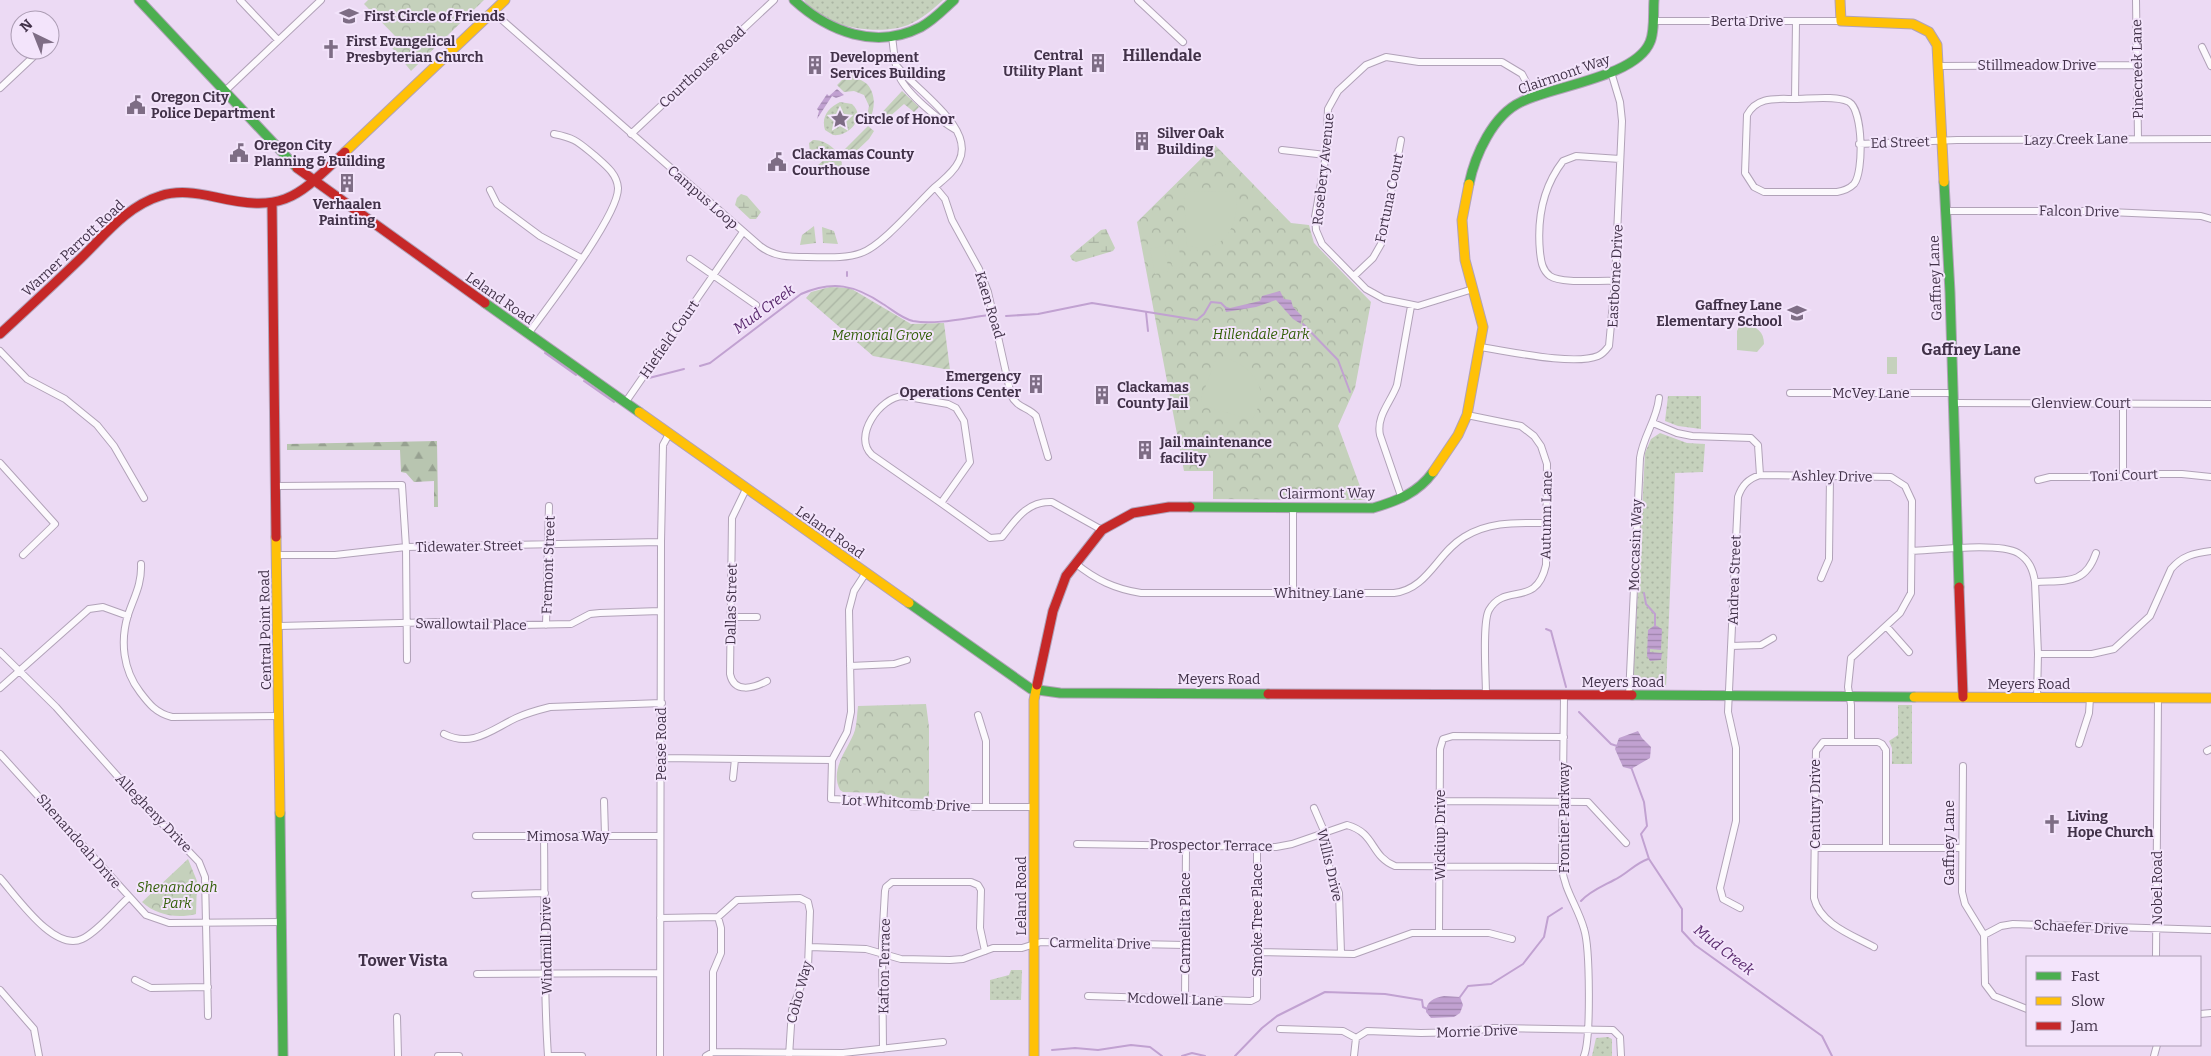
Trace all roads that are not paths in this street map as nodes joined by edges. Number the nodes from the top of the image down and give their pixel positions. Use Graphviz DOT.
graph roads {
  1 [pos="139,0"];
  2 [pos="240,0"];
  3 [pos="321,0"];
  4 [pos="505,0"];
  5 [pos="774,0"];
  6 [pos="794,0"];
  7 [pos="954,0"];
  8 [pos="1138,0"];
  9 [pos="1654,0"];
  10 [pos="1840,0"];
  11 [pos="2136,0"];
  12 [pos="493,12"];
  13 [pos="1653,21"];
  14 [pos="1796,21"];
  15 [pos="1841,21"];
  16 [pos="892,37"];
  17 [pos="278,40"];
  18 [pos="1183,42"];
  19 [pos="2202,47"];
  20 [pos="30,60"];
  21 [pos="2136,65"];
  22 [pos="1938,66"];
  23 [pos="2211,66"];
  24 [pos="1611,72"];
  25 [pos="0,88"];
  26 [pos="225,91"];
  27 [pos="1534,97"];
  28 [pos="1795,99"];
  29 [pos="554,134"];
  30 [pos="631,134"];
  31 [pos="2138,138"];
  32 [pos="2211,139"];
  33 [pos="1401,140"];
  34 [pos="1941,141"];
  35 [pos="1859,144"];
  36 [pos="1282,150"];
  37 [pos="1326,155"];
  38 [pos="1620,159"];
  39 [pos="313,181"];
  40 [pos="935,187"];
  41 [pos="490,190"];
  42 [pos="272,203"];
  43 [pos="1946,211"];
  44 [pos="2211,219"];
  45 [pos="744,232"];
  46 [pos="581,258"];
  47 [pos="690,259"];
  48 [pos="713,275"];
  49 [pos="1354,276"];
  50 [pos="1615,281"];
  51 [pos="1473,289"];
  52 [pos="756,305"];
  53 [pos="1411,306"];
  54 [pos="0,334"];
  55 [pos="528,334"];
  56 [pos="1480,347"];
  57 [pos="0,351"];
  58 [pos="1951,393"];
  59 [pos="1790,394"];
  60 [pos="1659,398"];
  61 [pos="625,403"];
  62 [pos="1952,403"];
  63 [pos="2123,403"];
  64 [pos="2211,404"];
  65 [pos="1467,415"];
  66 [pos="1653,422"];
  67 [pos="669,434"];
  68 [pos="1048,457"];
  69 [pos="1,465"];
  70 [pos="1760,475"];
  71 [pos="1830,476"];
  72 [pos="2123,477"];
  73 [pos="2211,477"];
  74 [pos="2038,480"];
  75 [pos="277,486"];
  76 [pos="746,489"];
  77 [pos="144,498"];
  78 [pos="1402,499"];
  79 [pos="941,504"];
  80 [pos="550,506"];
  81 [pos="1293,508"];
  82 [pos="1546,523"];
  83 [pos="1102,530"];
  84 [pos="661,542"];
  85 [pos="548,545"];
  86 [pos="406,547"];
  87 [pos="1957,549"];
  88 [pos="1912,551"];
  89 [pos="2211,551"];
  90 [pos="2096,553"];
  91 [pos="23,555"];
  92 [pos="278,555"];
  93 [pos="1075,563"];
  94 [pos="141,564"];
  95 [pos="865,574"];
  96 [pos="1822,578"];
  97 [pos="2035,582"];
  98 [pos="1293,593"];
  99 [pos="660,611"];
  100 [pos="128,616"];
  101 [pos="731,617"];
  102 [pos="757,618"];
  103 [pos="407,623"];
  104 [pos="546,625"];
  105 [pos="279,626"];
  106 [pos="1886,626"];
  107 [pos="1773,638"];
  108 [pos="1731,646"];
  109 [pos="0,652"];
  110 [pos="1909,652"];
  111 [pos="2038,654"];
  112 [pos="407,660"];
  113 [pos="906,660"];
  114 [pos="850,666"];
  115 [pos="20,672"];
  116 [pos="767,681"];
  117 [pos="0,688"];
  118 [pos="1036,691"];
  119 [pos="1486,695"];
  120 [pos="1564,696"];
  121 [pos="1629,696"];
  122 [pos="1729,696"];
  123 [pos="1850,697"];
  124 [pos="1963,697"];
  125 [pos="2038,698"];
  126 [pos="2090,698"];
  127 [pos="2158,698"];
  128 [pos="2211,698"];
  129 [pos="662,704"];
  130 [pos="978,715"];
  131 [pos="279,716"];
  132 [pos="444,734"];
  133 [pos="1564,737"];
  134 [pos="1851,742"];
  135 [pos="2079,744"];
  136 [pos="0,754"];
  137 [pos="662,758"];
  138 [pos="735,759"];
  139 [pos="832,760"];
  140 [pos="1963,766"];
  141 [pos="733,778"];
  142 [pos="604,801"];
  143 [pos="1440,801"];
  144 [pos="1563,801"];
  145 [pos="986,807"];
  146 [pos="1035,808"];
  147 [pos="1314,808"];
  148 [pos="1324,831"];
  149 [pos="476,836"];
  150 [pos="544,836"];
  151 [pos="605,836"];
  152 [pos="660,836"];
  153 [pos="1626,843"];
  154 [pos="1077,844"];
  155 [pos="1186,846"];
  156 [pos="1257,847"];
  157 [pos="1815,848"];
  158 [pos="1886,848"];
  159 [pos="1962,848"];
  160 [pos="1439,867"];
  161 [pos="1562,867"];
  162 [pos="0,878"];
  163 [pos="545,893"];
  164 [pos="476,895"];
  165 [pos="129,898"];
  166 [pos="1740,908"];
  167 [pos="718,917"];
  168 [pos="660,918"];
  169 [pos="207,922"];
  170 [pos="282,922"];
  171 [pos="2156,930"];
  172 [pos="2211,930"];
  173 [pos="1439,933"];
  174 [pos="1984,935"];
  175 [pos="1512,939"];
  176 [pos="1034,944"];
  177 [pos="1185,945"];
  178 [pos="810,947"];
  179 [pos="1874,947"];
  180 [pos="985,951"];
  181 [pos="1257,952"];
  182 [pos="1341,953"];
  183 [pos="884,954"];
  184 [pos="2156,956"];
  185 [pos="546,973"];
  186 [pos="477,974"];
  187 [pos="660,974"];
  188 [pos="135,980"];
  189 [pos="208,988"];
  190 [pos="0,990"];
  191 [pos="1258,994"];
  192 [pos="1088,996"];
  193 [pos="1184,1000"];
  194 [pos="2026,1008"];
  195 [pos="208,1016"];
  196 [pos="397,1017"];
  197 [pos="1280,1029"];
  198 [pos="1587,1029"];
  199 [pos="1356,1038"];
  200 [pos="943,1042"];
  201 [pos="2157,1046"];
  202 [pos="884,1049"];
  203 [pos="713,1052"];
  204 [pos="790,1054"];
  205 [pos="39,1056"];
  206 [pos="283,1056"];
  207 [pos="398,1056"];
  208 [pos="438,1056"];
  209 [pos="459,1056"];
  210 [pos="548,1056"];
  211 [pos="582,1056"];
  212 [pos="660,1056"];
  213 [pos="706,1056"];
  214 [pos="1034,1056"];
  215 [pos="1354,1056"];
  216 [pos="1584,1056"];
  217 [pos="1621,1056"];
  218 [pos="2154,1056"];
  1 -- 26 [label="main road, Leland Road"];
  2 -- 17 [label="street"];
  3 -- 17 [label="street"];
  4 -- 12 [label="main road, Warner Parrott Road"];
  5 -- 30 [label="street, Courthouse Road"];
  6 -- 16 [label="main road"];
  7 -- 16 [label="main road"];
  8 -- 18 [label="street"];
  9 -- 13 [label="main road, Clairmont Way"];
  10 -- 15 [label="main road"];
  11 -- 21 [label="street, Pinecreek Lane"];
  12 -- 30 [label="street, Campus Loop"];
  12 -- 39 [label="main road, Warner Parrott Road"];
  13 -- 14 [label="street, Berta Drive"];
  13 -- 24 [label="main road, Clairmont Way"];
  14 -- 15 [label="street, Berta Drive"];
  14 -- 28 [label="street"];
  15 -- 22 [label="main road, Gaffney Lane"];
  16 -- 40 [label="street"];
  17 -- 26 [label="street"];
  19 -- 23 [label="street"];
  20 -- 25 [label="street"];
  21 -- 22 [label="street, Stillmeadow Drive"];
  21 -- 31 [label="street, Pinecreek Lane"];
  22 -- 34 [label="main road, Gaffney Lane"];
  24 -- 27 [label="main road, Clairmont Way"];
  24 -- 38 [label="street, Eastborne Drive"];
  26 -- 39 [label="main road, Leland Road"];
  27 -- 37 [label="street, Rosebery Avenue"];
  27 -- 51 [label="main road, Clairmont Way"];
  28 -- 35 [label="street"];
  28 -- 35 [label="street"];
  29 -- 46 [label="street"];
  30 -- 45 [label="street, Campus Loop"];
  31 -- 32 [label="street, Lazy Creek Lane"];
  31 -- 34 [label="street, Lazy Creek Lane"];
  33 -- 49 [label="street, Fortuna Court"];
  34 -- 35 [label="street, Ed Street"];
  34 -- 43 [label="main road, Gaffney Lane"];
  36 -- 37 [label="street"];
  37 -- 49 [label="street, Rosebery Avenue"];
  38 -- 50 [label="street, Eastborne Drive"];
  38 -- 50 [label="street"];
  39 -- 42 [label="main road, Warner Parrott Road"];
  39 -- 55 [label="main road, Leland Road"];
  40 -- 45 [label="street, Campus Loop"];
  40 -- 68 [label="street, Kaen Road"];
  41 -- 46 [label="street"];
  42 -- 54 [label="main road, Warner Parrott Road"];
  42 -- 75 [label="main road, Central Point Road"];
  43 -- 44 [label="street, Falcon Drive"];
  43 -- 58 [label="main road, Gaffney Lane"];
  45 -- 48 [label="street, Hiefield Court"];
  46 -- 55 [label="street"];
  47 -- 48 [label="street"];
  48 -- 52 [label="street"];
  48 -- 61 [label="street, Hiefield Court"];
  49 -- 53 [label="street, Rosebery Avenue"];
  50 -- 56 [label="street, Eastborne Drive"];
  51 -- 53 [label="street"];
  51 -- 56 [label="main road, Clairmont Way"];
  53 -- 78 [label="street"];
  55 -- 61 [label="main road, Leland Road"];
  56 -- 65 [label="main road, Clairmont Way"];
  57 -- 77 [label="street"];
  58 -- 59 [label="street, McVey Lane"];
  58 -- 62 [label="main road, Gaffney Lane"];
  60 -- 66 [label="street, Moccasin Way"];
  61 -- 67 [label="main road, Leland Road"];
  62 -- 63 [label="street, Glenview Court"];
  62 -- 87 [label="main road, Gaffney Lane"];
  63 -- 64 [label="street, Glenview Court"];
  63 -- 72 [label="street"];
  65 -- 78 [label="main road, Clairmont Way"];
  65 -- 82 [label="street, Autumn Lane"];
  66 -- 70 [label="street"];
  66 -- 121 [label="street, Moccasin Way"];
  67 -- 76 [label="main road, Leland Road"];
  67 -- 84 [label="street, Pease Road"];
  69 -- 91 [label="street"];
  70 -- 71 [label="street, Ashley Drive"];
  70 -- 108 [label="street, Andrea Street"];
  71 -- 88 [label="street, Ashley Drive"];
  71 -- 96 [label="street"];
  72 -- 73 [label="street, Toni Court"];
  72 -- 74 [label="street, Toni Court"];
  75 -- 86 [label="street"];
  75 -- 92 [label="main road, Central Point Road"];
  76 -- 95 [label="main road, Leland Road"];
  76 -- 101 [label="street, Dallas Street"];
  78 -- 81 [label="main road, Clairmont Way"];
  79 -- 79 [label="street"];
  79 -- 83 [label="street"];
  80 -- 85 [label="street, Fremont Street"];
  81 -- 83 [label="main road, Clairmont Way"];
  81 -- 98 [label="street"];
  82 -- 98 [label="street, Whitney Lane"];
  82 -- 119 [label="street, Autumn Lane"];
  83 -- 93 [label="main road, Clairmont Way"];
  84 -- 85 [label="street, Tidewater Street"];
  84 -- 99 [label="street, Pease Road"];
  85 -- 86 [label="street, Tidewater Street"];
  85 -- 104 [label="street, Fremont Street"];
  86 -- 92 [label="street, Tidewater Street"];
  86 -- 103 [label="street"];
  87 -- 88 [label="street"];
  87 -- 97 [label="street"];
  87 -- 124 [label="main road, Gaffney Lane"];
  88 -- 106 [label="street"];
  89 -- 111 [label="street"];
  90 -- 97 [label="street"];
  92 -- 105 [label="main road, Central Point Road"];
  93 -- 98 [label="street, Whitney Lane"];
  93 -- 118 [label="main road, Clairmont Way"];
  94 -- 100 [label="street"];
  95 -- 114 [label="street, Lot Whitcomb Drive"];
  95 -- 118 [label="main road, Leland Road"];
  97 -- 111 [label="street"];
  99 -- 104 [label="street, Swallowtail Place"];
  99 -- 129 [label="street, Pease Road"];
  100 -- 115 [label="street"];
  100 -- 131 [label="street"];
  101 -- 102 [label="street"];
  101 -- 116 [label="street, Dallas Street"];
  103 -- 104 [label="street, Swallowtail Place"];
  103 -- 105 [label="street, Swallowtail Place"];
  103 -- 112 [label="street"];
  105 -- 131 [label="main road, Central Point Road"];
  106 -- 110 [label="street"];
  106 -- 123 [label="street"];
  107 -- 108 [label="street"];
  108 -- 122 [label="street, Andrea Street"];
  109 -- 115 [label="street, Allegheny Drive"];
  111 -- 125 [label="street"];
  113 -- 114 [label="street"];
  114 -- 139 [label="street, Lot Whitcomb Drive"];
  115 -- 117 [label="street"];
  115 -- 169 [label="street, Allegheny Drive"];
  118 -- 119 [label="main road, Meyers Road"];
  118 -- 146 [label="main road, Leland Road"];
  119 -- 120 [label="main road, Meyers Road"];
  120 -- 121 [label="main road, Meyers Road"];
  120 -- 133 [label="street, Frontier Parkway"];
  121 -- 122 [label="main road, Meyers Road"];
  122 -- 123 [label="main road, Meyers Road"];
  122 -- 166 [label="street, Andrea Street"];
  123 -- 124 [label="main road, Meyers Road"];
  123 -- 134 [label="street"];
  124 -- 125 [label="main road, Meyers Road"];
  125 -- 126 [label="main road, Meyers Road"];
  126 -- 127 [label="main road, Meyers Road"];
  126 -- 135 [label="street"];
  127 -- 128 [label="main road, Meyers Road"];
  127 -- 171 [label="street, Nobel Road"];
  129 -- 132 [label="street"];
  129 -- 137 [label="street, Pease Road"];
  130 -- 145 [label="street"];
  131 -- 170 [label="main road, Central Point Road"];
  133 -- 143 [label="street, Wickiup Drive"];
  133 -- 144 [label="street, Frontier Parkway"];
  134 -- 157 [label="street, Century Drive"];
  134 -- 158 [label="street"];
  136 -- 165 [label="street, Shenandoah Drive"];
  137 -- 138 [label="street"];
  137 -- 152 [label="street, Pease Road"];
  138 -- 139 [label="street"];
  138 -- 141 [label="street"];
  139 -- 145 [label="street, Lot Whitcomb Drive"];
  140 -- 159 [label="street, Gaffney Lane"];
  142 -- 151 [label="street"];
  143 -- 144 [label="street"];
  143 -- 160 [label="street, Wickiup Drive"];
  144 -- 153 [label="street"];
  144 -- 161 [label="street, Frontier Parkway"];
  145 -- 146 [label="street, Lot Whitcomb Drive"];
  146 -- 176 [label="main road, Leland Road"];
  147 -- 148 [label="street, Willis Drive"];
  148 -- 156 [label="street, Prospector Terrace"];
  148 -- 160 [label="street, Prospector Terrace"];
  148 -- 182 [label="street, Willis Drive"];
  149 -- 150 [label="street, Mimosa Way"];
  150 -- 151 [label="street, Mimosa Way"];
  150 -- 163 [label="street, Windmill Drive"];
  151 -- 152 [label="street, Mimosa Way"];
  152 -- 168 [label="street, Pease Road"];
  154 -- 155 [label="street, Prospector Terrace"];
  155 -- 156 [label="street, Prospector Terrace"];
  155 -- 177 [label="street, Carmelita Place"];
  156 -- 181 [label="street, Smoke Tree Place"];
  157 -- 158 [label="street"];
  157 -- 179 [label="street, Century Drive"];
  158 -- 159 [label="street"];
  159 -- 174 [label="street, Gaffney Lane"];
  160 -- 161 [label="street, Prospector Terrace"];
  160 -- 173 [label="street, Wickiup Drive"];
  161 -- 198 [label="street, Frontier Parkway"];
  162 -- 165 [label="street"];
  163 -- 164 [label="street"];
  163 -- 185 [label="street, Windmill Drive"];
  165 -- 169 [label="street, Shenandoah Drive"];
  167 -- 168 [label="street"];
  167 -- 178 [label="street, Coho Way"];
  167 -- 203 [label="street"];
  168 -- 187 [label="street, Pease Road"];
  169 -- 170 [label="street, Shenandoah Drive"];
  169 -- 189 [label="street, Allegheny Drive"];
  170 -- 206 [label="main road, Central Point Road"];
  171 -- 172 [label="street, Schaefer Drive"];
  171 -- 174 [label="street, Schaefer Drive"];
  171 -- 184 [label="street, Nobel Road"];
  173 -- 175 [label="street"];
  173 -- 182 [label="street"];
  174 -- 194 [label="street"];
  176 -- 177 [label="street, Carmelita Drive"];
  176 -- 180 [label="street, Carmelita Drive"];
  176 -- 214 [label="main road, Leland Road"];
  177 -- 193 [label="street, Carmelita Place"];
  178 -- 183 [label="street, Carmelita Drive"];
  178 -- 204 [label="street, Coho Way"];
  180 -- 183 [label="street, Carmelita Drive"];
  180 -- 183 [label="street, Kafton Terrace"];
  181 -- 182 [label="street"];
  181 -- 191 [label="street, Smoke Tree Place"];
  183 -- 202 [label="street, Kafton Terrace"];
  185 -- 186 [label="street"];
  185 -- 187 [label="street"];
  185 -- 210 [label="street, Windmill Drive"];
  187 -- 212 [label="street, Pease Road"];
  188 -- 189 [label="street"];
  189 -- 195 [label="street, Allegheny Drive"];
  190 -- 205 [label="street"];
  191 -- 193 [label="street, Mcdowell Lane"];
  192 -- 193 [label="street, Mcdowell Lane"];
  196 -- 207 [label="street"];
  197 -- 199 [label="street"];
  198 -- 199 [label="street, Morrie Drive"];
  198 -- 216 [label="street, Frontier Parkway"];
  198 -- 217 [label="street, Morrie Drive"];
  199 -- 215 [label="street"];
  200 -- 202 [label="street"];
  201 -- 218 [label="street"];
  202 -- 204 [label="street"];
  203 -- 204 [label="street"];
  203 -- 213 [label="street"];
  208 -- 209 [label="street"];
  210 -- 211 [label="street"];
}
